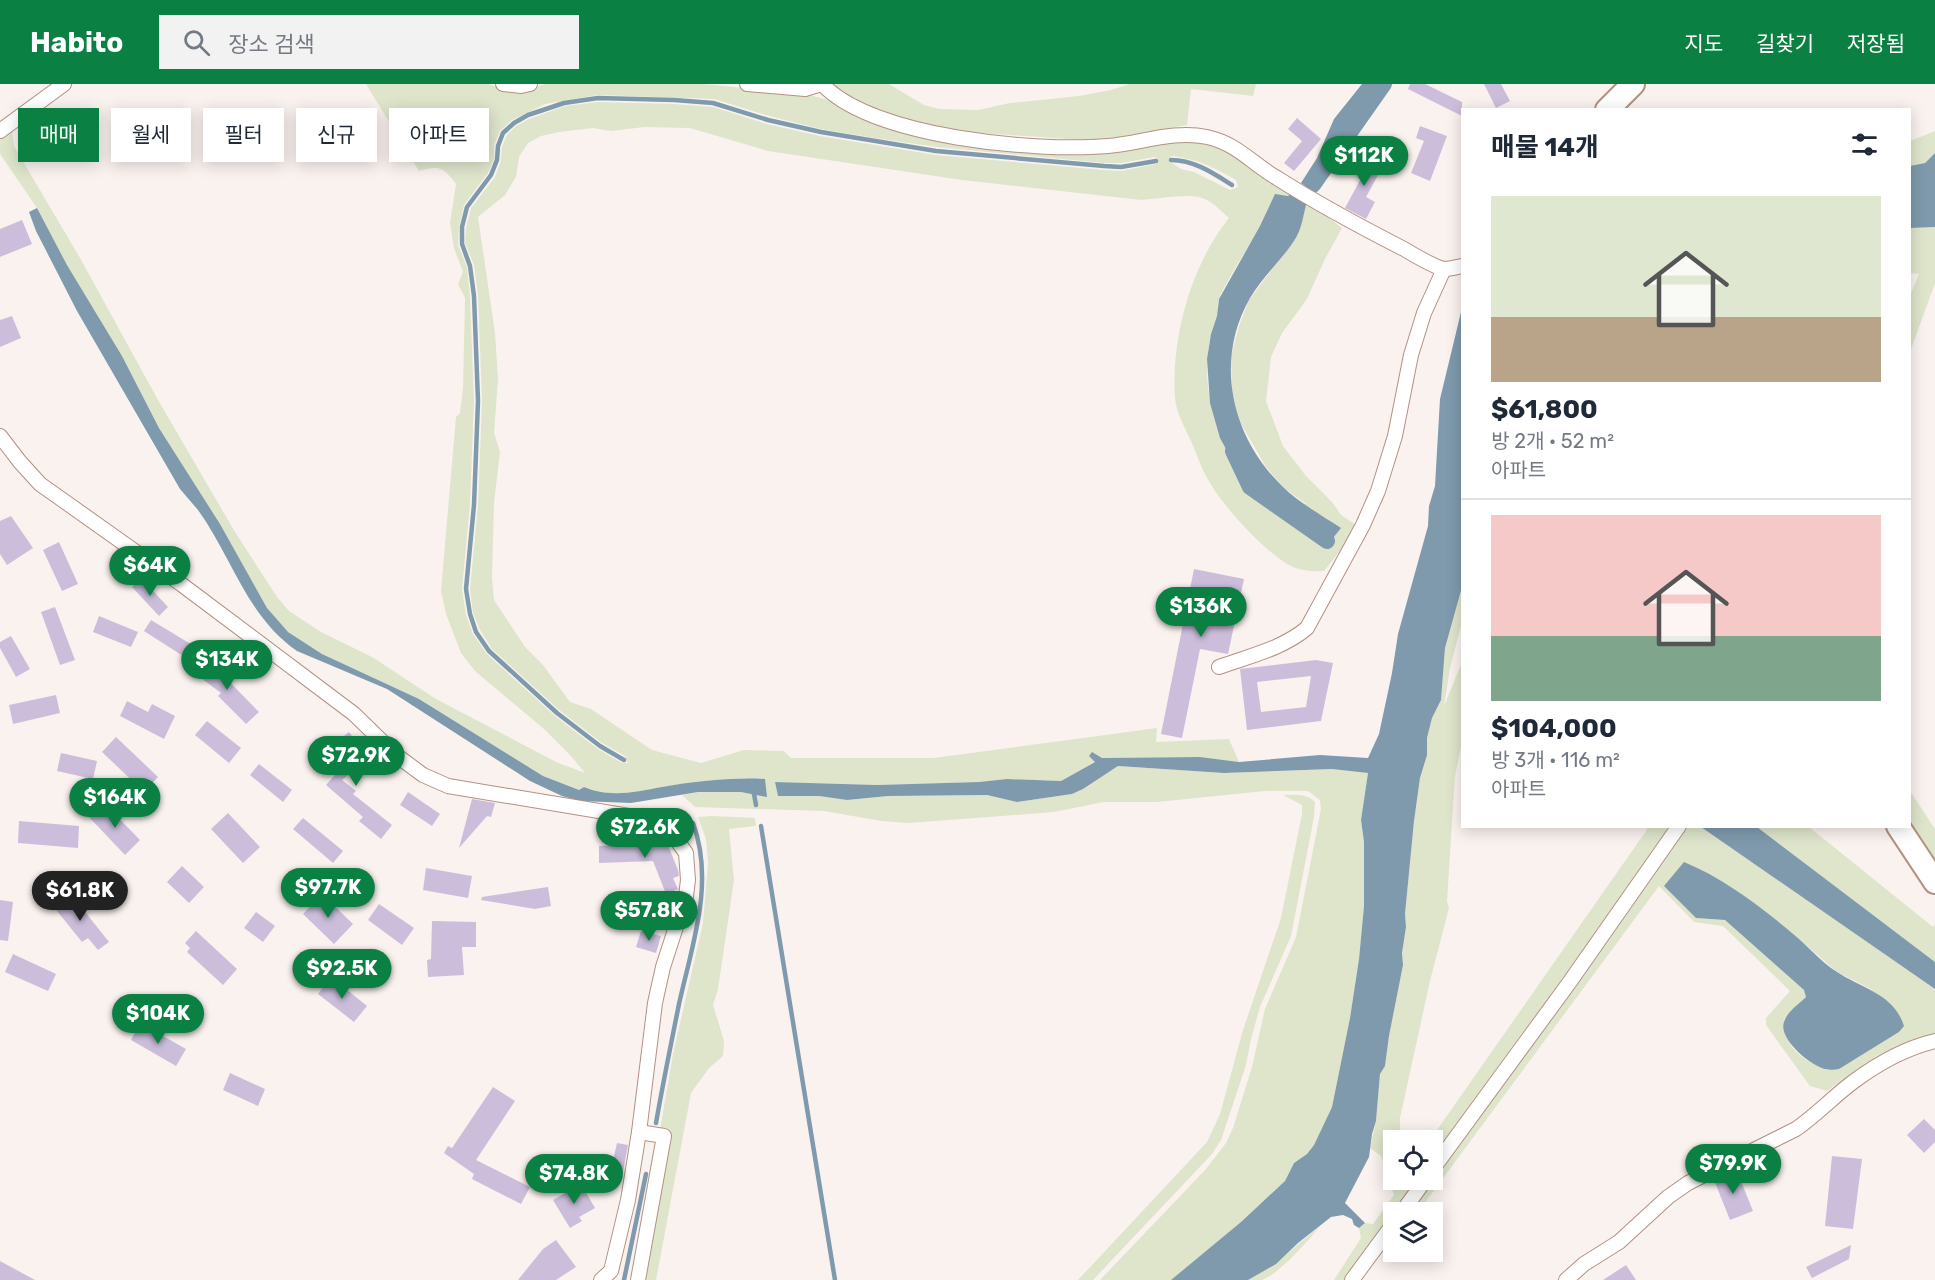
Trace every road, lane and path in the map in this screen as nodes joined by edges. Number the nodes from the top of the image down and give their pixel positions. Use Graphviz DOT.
graph roads {
  1 [pos="64,84"];
  2 [pos="503,84"];
  3 [pos="530,84"];
  4 [pos="747,84"];
  5 [pos="821,84"];
  6 [pos="1633,84"];
  7 [pos="1609,108"];
  8 [pos="0,131"];
  9 [pos="1461,266"];
  10 [pos="1444,269"];
  11 [pos="0,436"];
  12 [pos="1219,668"];
  13 [pos="1678,828"];
  14 [pos="1899,828"];
  15 [pos="1935,882"];
  16 [pos="1935,1041"];
  17 [pos="639,1132"];
  18 [pos="1443,1155"];
  19 [pos="1383,1238"];
  20 [pos="601,1280"];
  21 [pos="638,1280"];
  22 [pos="1352,1280"];
  23 [pos="1566,1280"];
  1 -- 8 [label="street"];
  2 -- 3 [label="street"];
  4 -- 5 [label="street"];
  5 -- 10 [label="street"];
  6 -- 7 [label="main road"];
  9 -- 10 [label="street"];
  10 -- 12 [label="street"];
  11 -- 17 [label="street"];
  13 -- 18 [label="street"];
  14 -- 15 [label="main road"];
  16 -- 23 [label="street"];
  17 -- 20 [label="street"];
  17 -- 21 [label="street"];
  19 -- 22 [label="street"];
}
